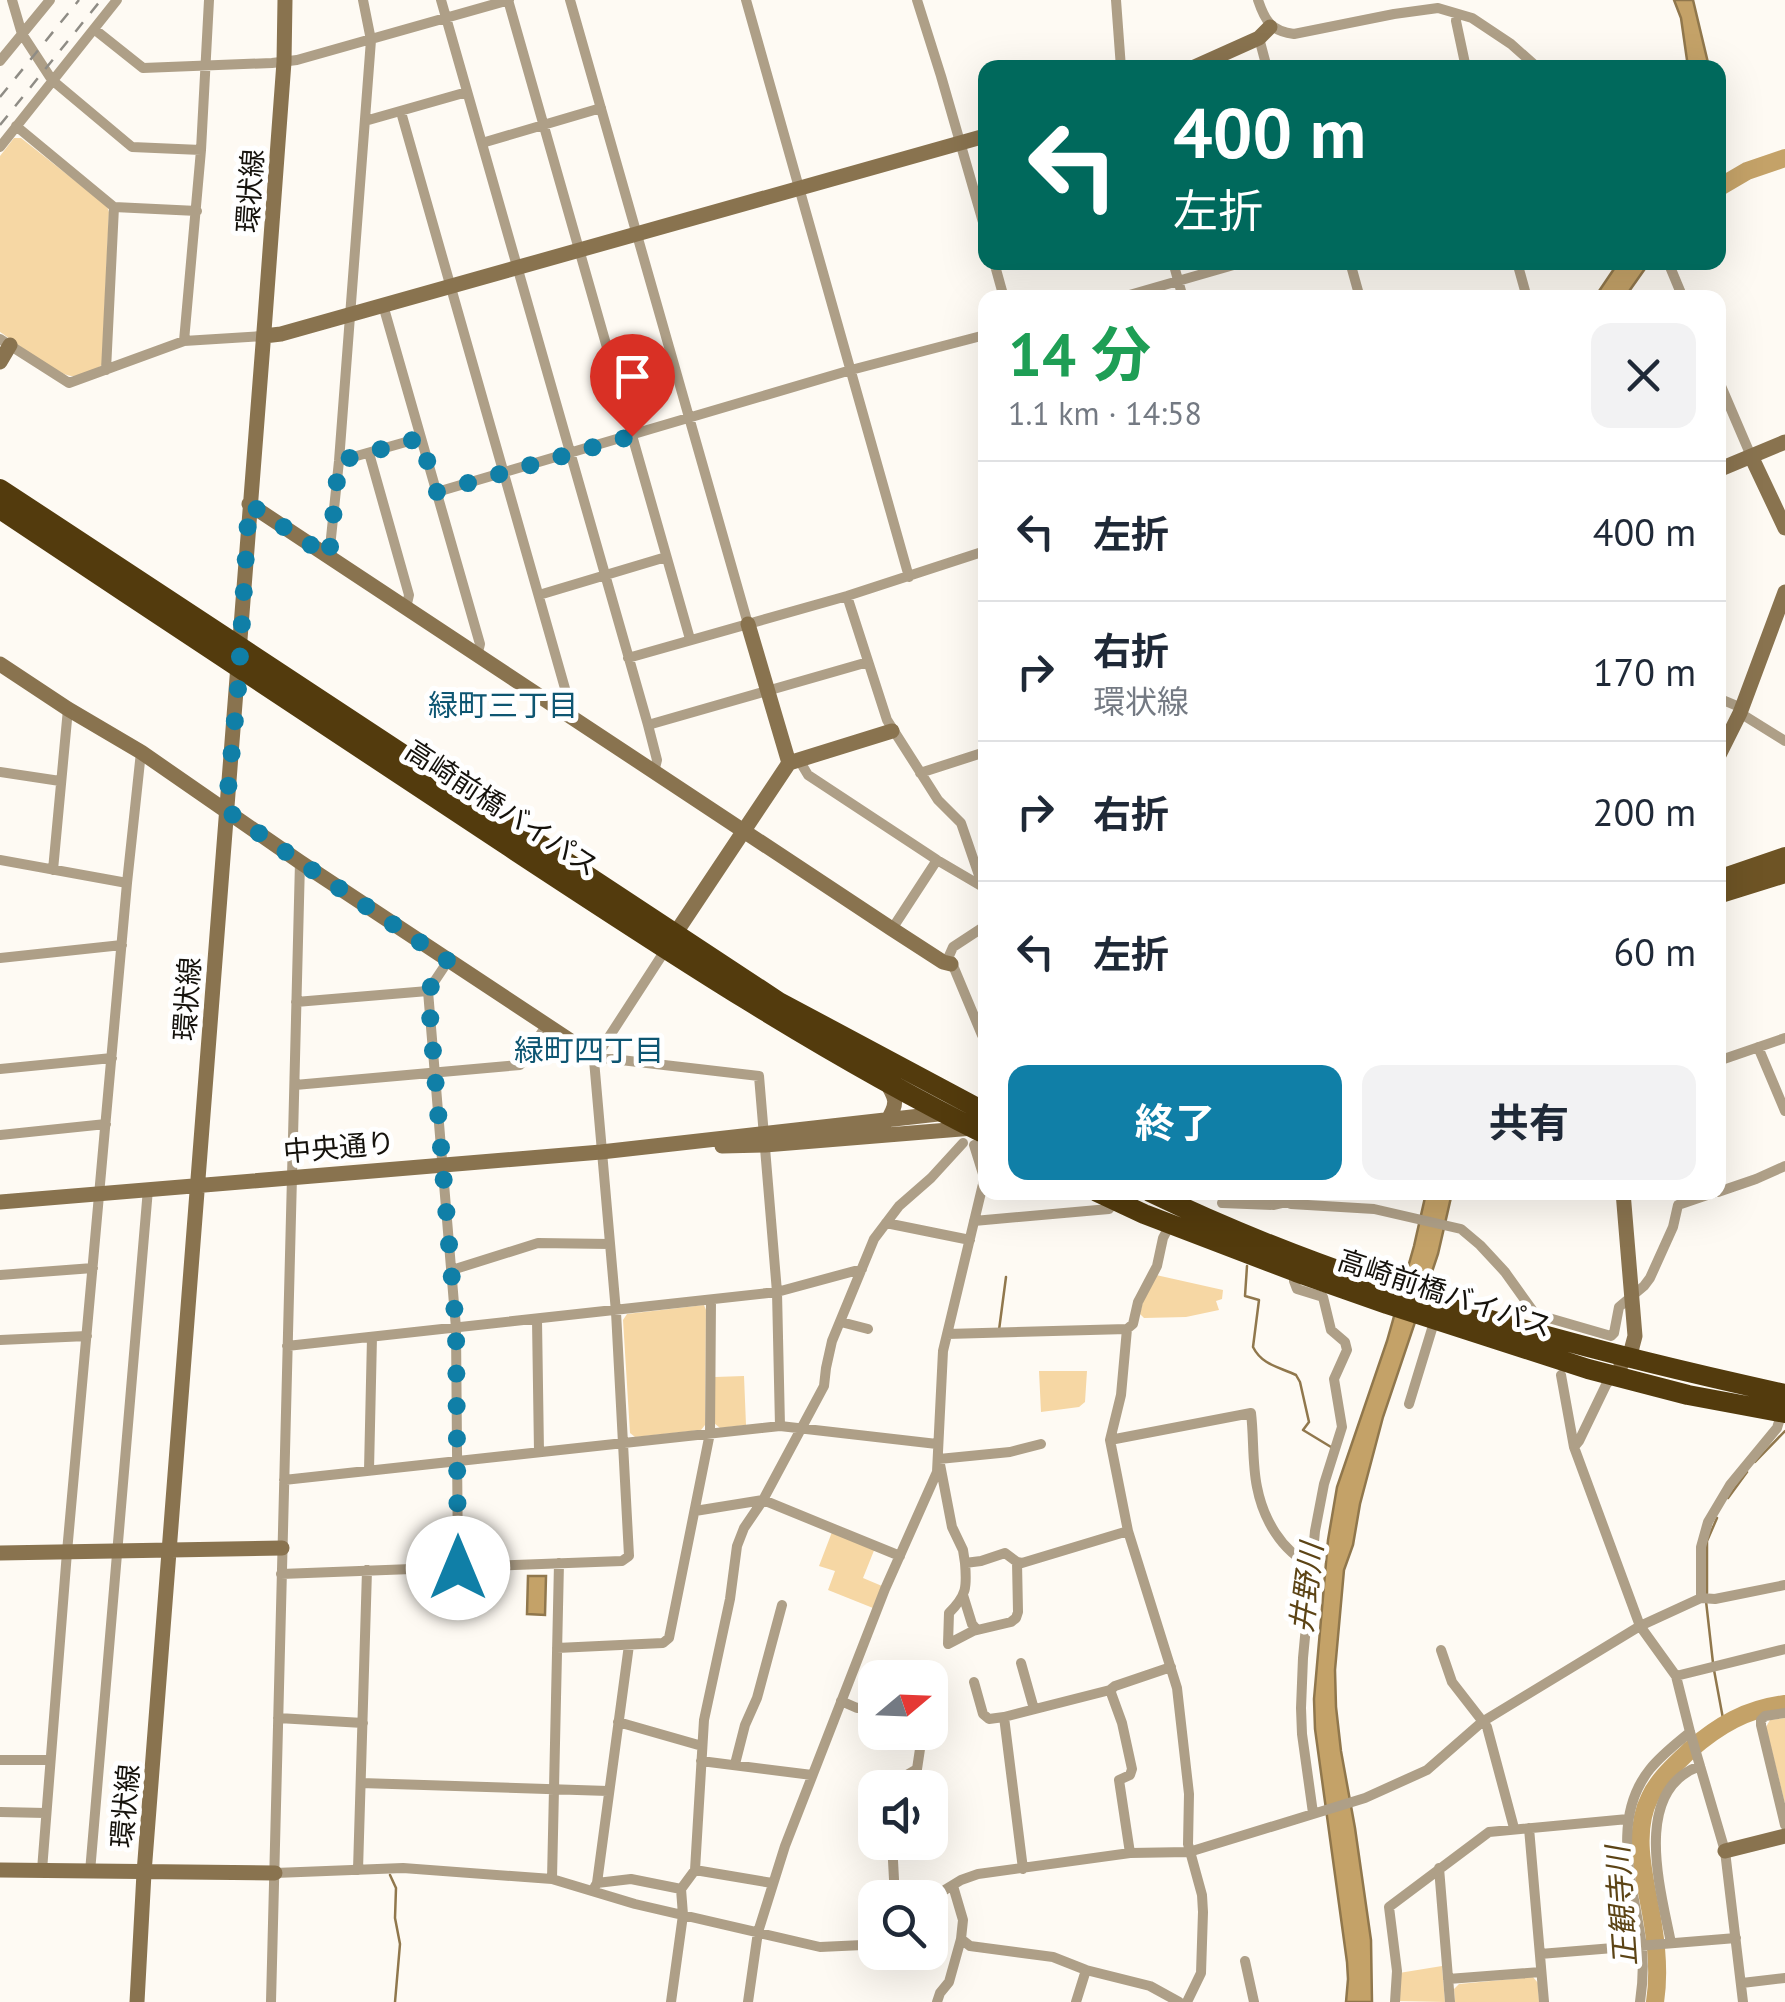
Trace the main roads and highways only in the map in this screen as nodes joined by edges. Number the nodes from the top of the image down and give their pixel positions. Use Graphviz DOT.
graph roads {
  1 [pos="0,489"];
  2 [pos="0,509"];
  3 [pos="1785,856"];
  4 [pos="1785,874"];
  5 [pos="1726,876"];
  6 [pos="1726,892"];
  7 [pos="670,942"];
  8 [pos="978,1125"];
  9 [pos="1130,1200"];
  10 [pos="1178,1208"];
  11 [pos="1390,1296"];
  12 [pos="1433,1313"];
  13 [pos="1784,1406"];
  1 -- 7 [label="highway, 高崎前橋バイパス"];
  2 -- 7 [label="highway, 高崎前橋バイパス"];
  3 -- 5 [label="main road"];
  4 -- 6 [label="main road"];
  7 -- 8 [label="highway, 高崎前橋バイパス"];
  7 -- 8 [label="highway, 高崎前橋バイパス"];
  9 -- 10 [label="highway, 高崎前橋バイパス"];
  10 -- 11 [label="highway, 高崎前橋バイパス"];
  10 -- 11 [label="highway, 高崎前橋バイパス"];
  11 -- 12 [label="highway, 高崎前橋バイパス"];
  12 -- 13 [label="highway, 高崎前橋バイパス"];
  12 -- 13 [label="highway, 高崎前橋バイパス"];
}
